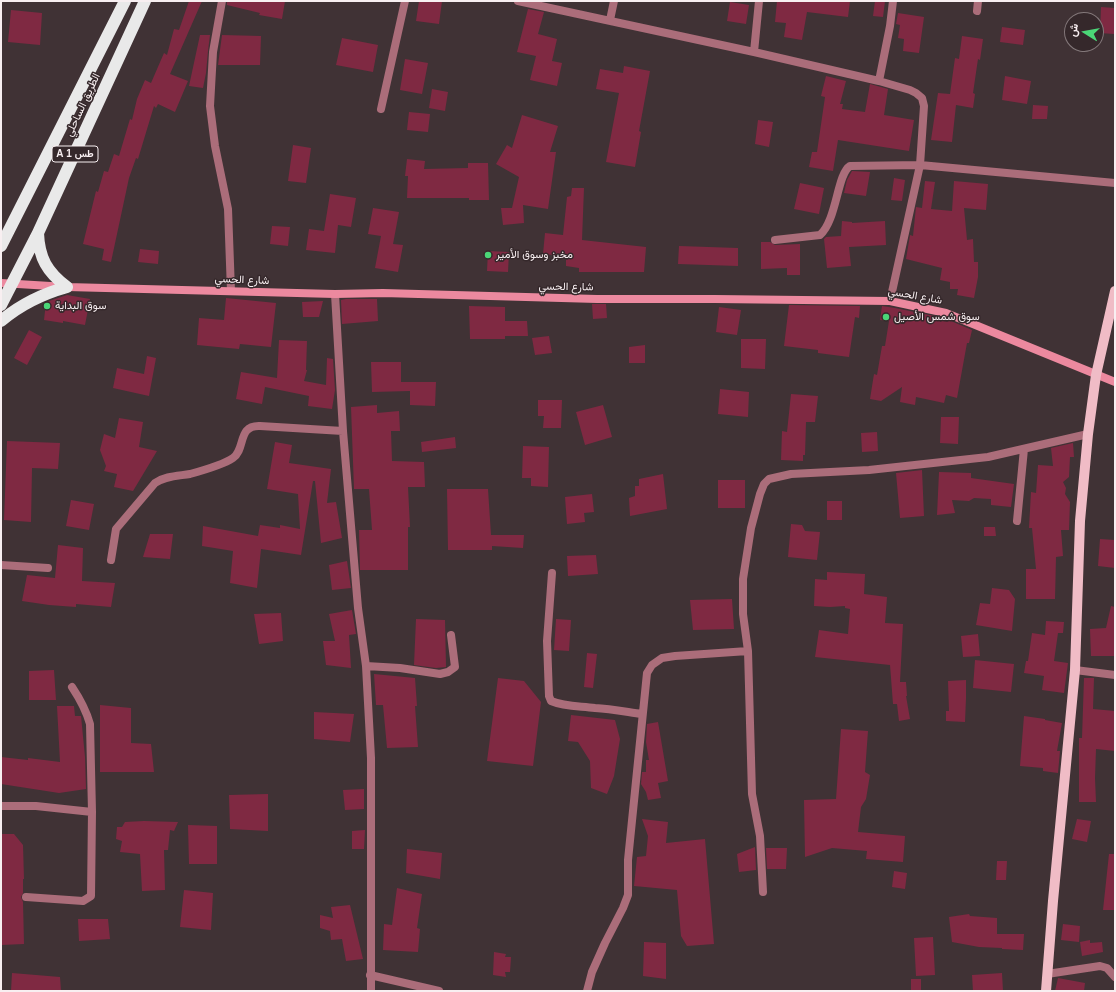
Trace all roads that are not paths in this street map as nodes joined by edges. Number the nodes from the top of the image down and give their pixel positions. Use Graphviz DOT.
graph roads {
  1 [pos="125,1"];
  2 [pos="145,1"];
  3 [pos="222,1"];
  4 [pos="405,1"];
  5 [pos="518,1"];
  6 [pos="614,1"];
  7 [pos="759,1"];
  8 [pos="893,1"];
  9 [pos="978,1"];
  10 [pos="977,11"];
  11 [pos="610,20"];
  12 [pos="754,52"];
  13 [pos="879,81"];
  14 [pos="381,110"];
  15 [pos="920,165"];
  16 [pos="1115,184"];
  17 [pos="38,233"];
  18 [pos="775,240"];
  19 [pos="1,246"];
  20 [pos="6,283"];
  21 [pos="67,287"];
  22 [pos="231,291"];
  23 [pos="1115,291"];
  24 [pos="335,294"];
  25 [pos="890,301"];
  26 [pos="1,305"];
  27 [pos="1,321"];
  28 [pos="1096,375"];
  29 [pos="1115,382"];
  30 [pos="343,431"];
  31 [pos="1088,434"];
  32 [pos="1024,448"];
  33 [pos="1017,521"];
  34 [pos="111,560"];
  35 [pos="1,565"];
  36 [pos="48,568"];
  37 [pos="552,573"];
  38 [pos="451,635"];
  39 [pos="748,650"];
  40 [pos="366,666"];
  41 [pos="1074,670"];
  42 [pos="1115,675"];
  43 [pos="72,687"];
  44 [pos="642,714"];
  45 [pos="1,806"];
  46 [pos="92,812"];
  47 [pos="763,892"];
  48 [pos="26,898"];
  49 [pos="1047,974"];
  50 [pos="370,975"];
  51 [pos="1115,976"];
  52 [pos="371,991"];
  53 [pos="439,991"];
  54 [pos="587,991"];
  55 [pos="1046,991"];
  1 -- 19 [label="highway, الطريق الساحلي / A 1 طس"];
  2 -- 17 [label="highway, الطريق الساحلي / A 1 طس"];
  3 -- 22 [label="street"];
  4 -- 14 [label="street"];
  5 -- 11 [label="street"];
  6 -- 11 [label="street"];
  7 -- 12 [label="street"];
  8 -- 13 [label="street"];
  9 -- 10 [label="street"];
  11 -- 12 [label="street"];
  12 -- 13 [label="street"];
  13 -- 15 [label="street"];
  15 -- 16 [label="street"];
  15 -- 18 [label="street"];
  15 -- 25 [label="street"];
  17 -- 20 [label="highway, الطريق الساحلي / A 1 طس"];
  17 -- 21 [label="highway"];
  20 -- 21 [label="street, شارع الحسي"];
  20 -- 26 [label="highway, الطريق الساحلي / A 1 طس"];
  21 -- 22 [label="street, شارع الحسي"];
  21 -- 27 [label="highway"];
  22 -- 24 [label="street, شارع الحسي"];
  23 -- 28 [label="main road"];
  24 -- 25 [label="street, شارع الحسي"];
  24 -- 30 [label="street"];
  25 -- 28 [label="street, شارع الحسي"];
  28 -- 29 [label="street, شارع الحسي"];
  28 -- 31 [label="main road"];
  30 -- 34 [label="street"];
  30 -- 40 [label="street"];
  31 -- 32 [label="street"];
  31 -- 41 [label="main road"];
  32 -- 33 [label="street"];
  32 -- 39 [label="street"];
  35 -- 36 [label="street"];
  37 -- 44 [label="street"];
  38 -- 40 [label="street"];
  39 -- 44 [label="street"];
  39 -- 47 [label="street"];
  40 -- 50 [label="street"];
  41 -- 42 [label="street"];
  41 -- 49 [label="main road"];
  43 -- 46 [label="street"];
  44 -- 54 [label="street"];
  45 -- 46 [label="street"];
  46 -- 48 [label="street"];
  49 -- 51 [label="street"];
  49 -- 55 [label="main road"];
  50 -- 52 [label="street"];
  50 -- 53 [label="street"];
}
